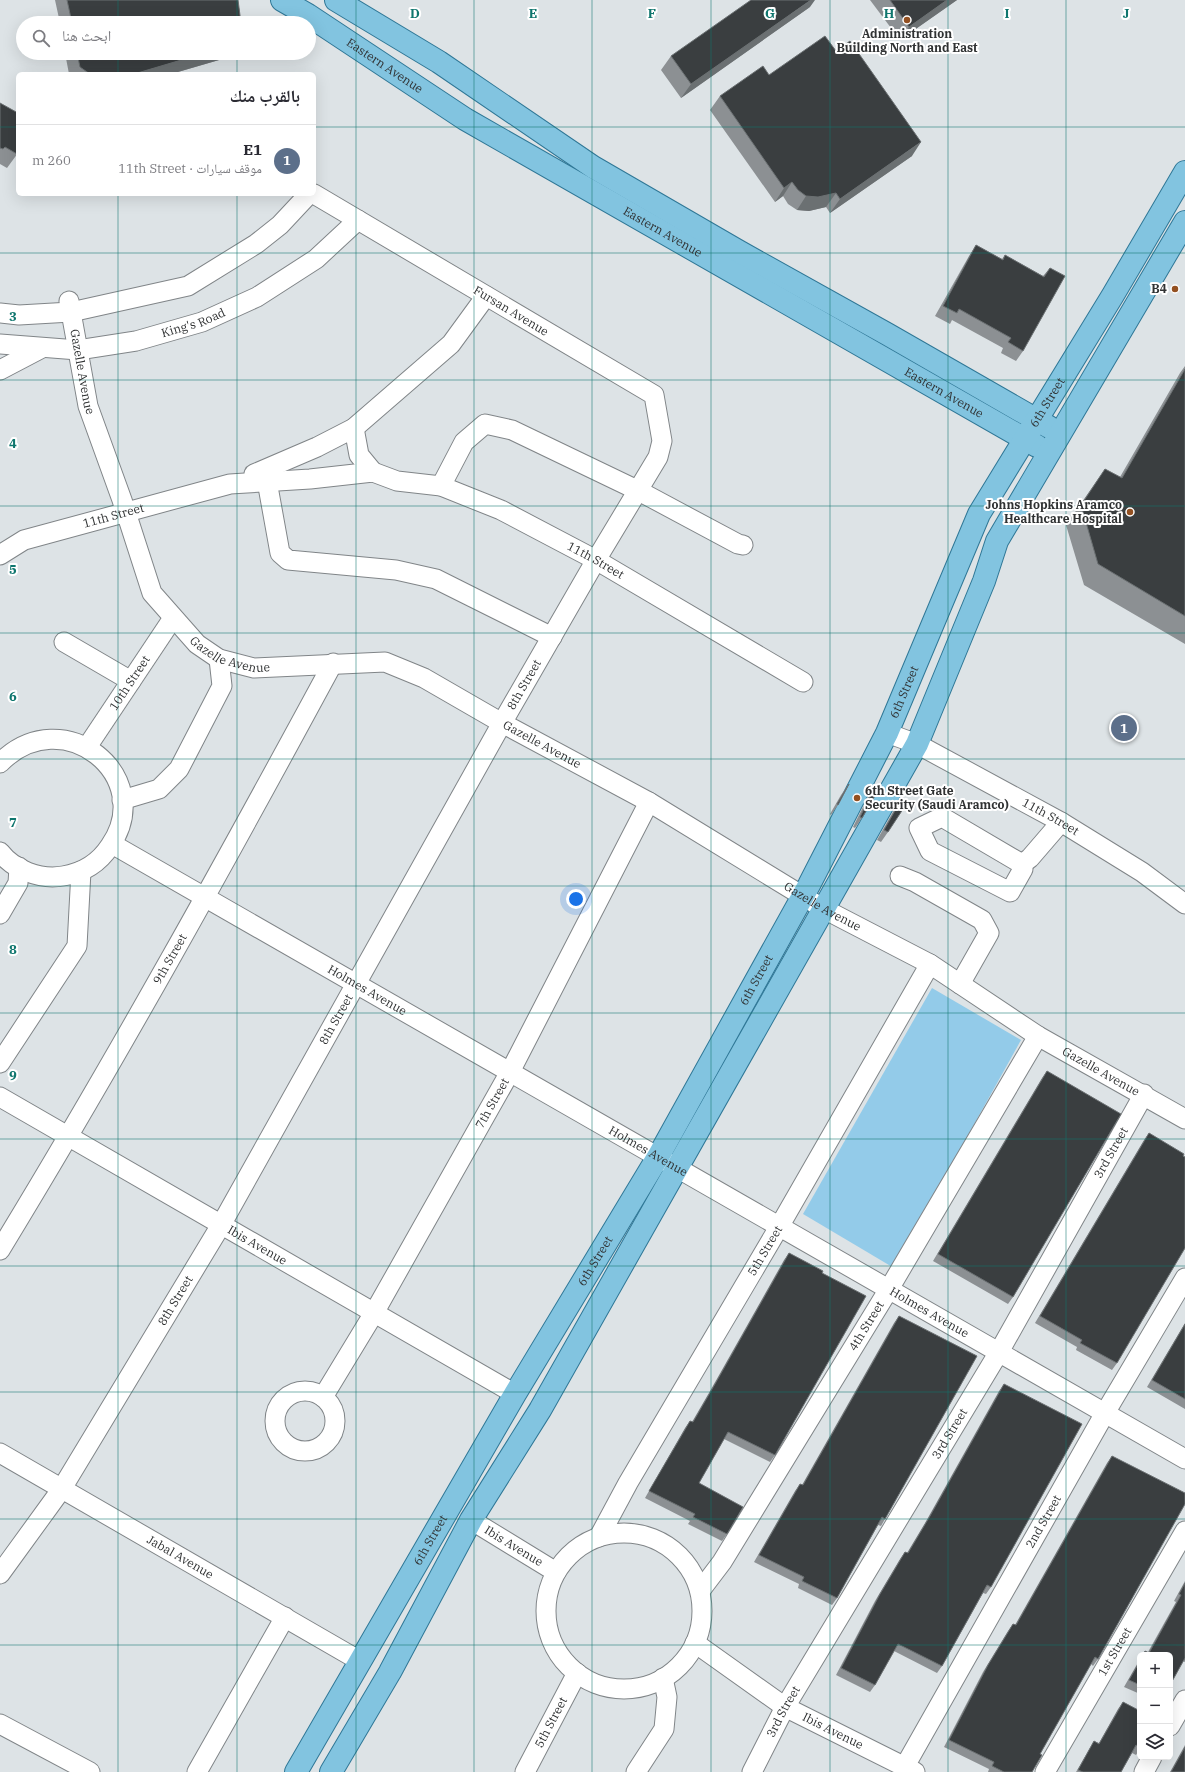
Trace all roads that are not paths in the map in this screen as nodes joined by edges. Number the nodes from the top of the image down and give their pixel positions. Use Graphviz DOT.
graph roads {
  1 [pos="282,0"];
  2 [pos="336,0"];
  3 [pos="310,16"];
  4 [pos="316,20"];
  5 [pos="1185,172"];
  6 [pos="316,195"];
  7 [pos="307,196"];
  8 [pos="358,220"];
  9 [pos="1185,222"];
  10 [pos="486,296"];
  11 [pos="70,306"];
  12 [pos="0,313"];
  13 [pos="0,344"];
  14 [pos="42,348"];
  15 [pos="78,350"];
  16 [pos="0,370"];
  17 [pos="1037,420"];
  18 [pos="354,428"];
  19 [pos="1061,434"];
  20 [pos="1025,439"];
  21 [pos="1049,453"];
  22 [pos="658,457"];
  23 [pos="373,472"];
  24 [pos="266,475"];
  25 [pos="440,486"];
  26 [pos="637,490"];
  27 [pos="126,511"];
  28 [pos="743,545"];
  29 [pos="0,555"];
  30 [pos="596,560"];
  31 [pos="173,618"];
  32 [pos="552,637"];
  33 [pos="64,642"];
  34 [pos="219,659"];
  35 [pos="333,663"];
  36 [pos="131,681"];
  37 [pos="803,682"];
  38 [pos="502,723"];
  39 [pos="887,732"];
  40 [pos="0,742"];
  41 [pos="917,744"];
  42 [pos="20,747"];
  43 [pos="87,747"];
  44 [pos="0,763"];
  45 [pos="122,800"];
  46 [pos="649,802"];
  47 [pos="1061,822"];
  48 [pos="112,844"];
  49 [pos="0,852"];
  50 [pos="1022,864"];
  51 [pos="19,867"];
  52 [pos="81,871"];
  53 [pos="900,876"];
  54 [pos="802,896"];
  55 [pos="206,898"];
  56 [pos="1185,904"];
  57 [pos="824,909"];
  58 [pos="0,914"];
  59 [pos="930,964"];
  60 [pos="356,984"];
  61 [pos="960,984"];
  62 [pos="1038,1036"];
  63 [pos="0,1063"];
  64 [pos="510,1072"];
  65 [pos="1144,1094"];
  66 [pos="1,1099"];
  67 [pos="1185,1119"];
  68 [pos="69,1137"];
  69 [pos="667,1162"];
  70 [pos="221,1225"];
  71 [pos="780,1227"];
  72 [pos="0,1250"];
  73 [pos="1185,1278"];
  74 [pos="889,1289"];
  75 [pos="374,1313"];
  76 [pos="999,1352"];
  77 [pos="515,1394"];
  78 [pos="323,1397"];
  79 [pos="1104,1413"];
  80 [pos="0,1453"];
  81 [pos="1185,1459"];
  82 [pos="61,1490"];
  83 [pos="471,1520"];
  84 [pos="1185,1531"];
  85 [pos="599,1537"];
  86 [pos="556,1572"];
  87 [pos="0,1574"];
  88 [pos="700,1591"];
  89 [pos="285,1617"];
  90 [pos="695,1643"];
  91 [pos="360,1662"];
  92 [pos="577,1674"];
  93 [pos="663,1678"];
  94 [pos="1185,1700"];
  95 [pos="785,1707"];
  96 [pos="0,1724"];
  97 [pos="1171,1724"];
  98 [pos="1150,1760"];
  99 [pos="910,1769"];
  100 [pos="90,1772"];
  101 [pos="197,1772"];
  102 [pos="296,1772"];
  103 [pos="330,1772"];
  104 [pos="524,1772"];
  105 [pos="636,1772"];
  106 [pos="752,1772"];
  107 [pos="1045,1772"];
  108 [pos="1144,1772"];
  1 -- 3 [label="main road, Eastern Avenue"];
  2 -- 17 [label="main road, Eastern Avenue"];
  4 -- 20 [label="main road, Eastern Avenue"];
  5 -- 17 [label="main road, 6th Street"];
  6 -- 8 [label="street, Fursan Avenue"];
  7 -- 11 [label="street"];
  8 -- 10 [label="street, Fursan Avenue"];
  8 -- 15 [label="street, King's Road"];
  9 -- 19 [label="main road, 6th Street"];
  10 -- 18 [label="street, 11th Street"];
  10 -- 22 [label="street, Fursan Avenue"];
  11 -- 12 [label="street"];
  11 -- 15 [label="street, Gazelle Avenue"];
  13 -- 14 [label="street, King's Road"];
  14 -- 15 [label="street, King's Road"];
  14 -- 16 [label="street"];
  15 -- 27 [label="street, Gazelle Avenue"];
  17 -- 19 [label="main road, Eastern Avenue"];
  17 -- 20 [label="main road, 6th Street"];
  18 -- 23 [label="street, 11th Street"];
  18 -- 24 [label="street, 11th Street"];
  19 -- 21 [label="main road, 6th Street"];
  20 -- 21 [label="main road, Eastern Avenue"];
  20 -- 39 [label="main road, 6th Street"];
  21 -- 41 [label="main road, 6th Street"];
  22 -- 26 [label="street, 8th Street"];
  23 -- 24 [label="street, 11th Street"];
  23 -- 25 [label="street, 11th Street"];
  24 -- 27 [label="street, 11th Street"];
  24 -- 32 [label="street"];
  25 -- 26 [label="street"];
  25 -- 30 [label="street, 11th Street"];
  26 -- 28 [label="street"];
  26 -- 30 [label="street, 8th Street"];
  27 -- 29 [label="street, 11th Street"];
  27 -- 31 [label="street, Gazelle Avenue"];
  30 -- 32 [label="street, 8th Street"];
  30 -- 37 [label="street, 11th Street"];
  31 -- 34 [label="street, Gazelle Avenue"];
  31 -- 36 [label="street, 10th Street"];
  32 -- 38 [label="street, 8th Street"];
  33 -- 36 [label="street"];
  34 -- 35 [label="street, Gazelle Avenue"];
  34 -- 45 [label="street"];
  35 -- 38 [label="street, Gazelle Avenue"];
  35 -- 55 [label="street, 9th Street"];
  36 -- 43 [label="street, 10th Street"];
  38 -- 46 [label="street, Gazelle Avenue"];
  38 -- 60 [label="street, 8th Street"];
  39 -- 41 [label="street, 11th Street"];
  39 -- 54 [label="main road, 6th Street"];
  40 -- 42 [label="street"];
  41 -- 47 [label="street, 11th Street"];
  41 -- 57 [label="main road, 6th Street"];
  42 -- 43 [label="street"];
  42 -- 44 [label="street"];
  43 -- 45 [label="street"];
  45 -- 48 [label="street"];
  46 -- 54 [label="street, Gazelle Avenue"];
  46 -- 64 [label="street, 7th Street"];
  47 -- 50 [label="street"];
  47 -- 56 [label="street, 11th Street"];
  48 -- 52 [label="street"];
  48 -- 55 [label="street, Holmes Avenue"];
  49 -- 51 [label="street"];
  50 -- 50 [label="street"];
  51 -- 52 [label="street"];
  51 -- 58 [label="street"];
  52 -- 63 [label="street"];
  53 -- 61 [label="street"];
  54 -- 57 [label="street, Gazelle Avenue"];
  54 -- 69 [label="main road, 6th Street"];
  55 -- 60 [label="street, Holmes Avenue"];
  55 -- 68 [label="street, 9th Street"];
  57 -- 59 [label="street, Gazelle Avenue"];
  57 -- 69 [label="main road, 6th Street"];
  59 -- 61 [label="street, Gazelle Avenue"];
  59 -- 71 [label="street, 5th Street"];
  60 -- 64 [label="street, Holmes Avenue"];
  60 -- 70 [label="street, 8th Street"];
  61 -- 62 [label="street, Gazelle Avenue"];
  62 -- 65 [label="street, Gazelle Avenue"];
  62 -- 74 [label="street, 4th Street"];
  64 -- 69 [label="street, Holmes Avenue"];
  64 -- 75 [label="street, 7th Street"];
  65 -- 67 [label="street, Gazelle Avenue"];
  65 -- 76 [label="street, 3rd Street"];
  66 -- 68 [label="street, Ibis Avenue"];
  68 -- 70 [label="street, Ibis Avenue"];
  68 -- 72 [label="street, 9th Street"];
  69 -- 71 [label="street, Holmes Avenue"];
  69 -- 77 [label="main road, 6th Street"];
  69 -- 83 [label="main road, 6th Street"];
  70 -- 75 [label="street, Ibis Avenue"];
  70 -- 82 [label="street, 8th Street"];
  71 -- 74 [label="street, Holmes Avenue"];
  71 -- 85 [label="street, 5th Street"];
  73 -- 79 [label="street, 2nd Street"];
  74 -- 76 [label="street, Holmes Avenue"];
  74 -- 88 [label="street, 4th Street"];
  75 -- 77 [label="street, Ibis Avenue"];
  75 -- 78 [label="street, 7th Street"];
  76 -- 79 [label="street, Holmes Avenue"];
  76 -- 95 [label="street, 3rd Street"];
  77 -- 91 [label="main road, 6th Street"];
  79 -- 81 [label="street, Holmes Avenue"];
  79 -- 99 [label="street, 2nd Street"];
  80 -- 82 [label="street, Jabal Avenue"];
  82 -- 87 [label="street, 8th Street"];
  82 -- 89 [label="street, Jabal Avenue"];
  83 -- 86 [label="street, Ibis Avenue"];
  83 -- 103 [label="main road, 6th Street"];
  84 -- 107 [label="street, 1st Street"];
  85 -- 86 [label="street"];
  85 -- 88 [label="street"];
  86 -- 92 [label="street"];
  88 -- 90 [label="street"];
  89 -- 91 [label="street, Jabal Avenue"];
  89 -- 101 [label="street"];
  90 -- 93 [label="street"];
  90 -- 95 [label="street, Ibis Avenue"];
  91 -- 102 [label="main road, 6th Street"];
  92 -- 93 [label="street"];
  92 -- 104 [label="street, 5th Street"];
  93 -- 105 [label="street"];
  94 -- 97 [label="street"];
  95 -- 99 [label="street, Ibis Avenue"];
  95 -- 106 [label="street, 3rd Street"];
  96 -- 100 [label="street"];
  98 -- 108 [label="street"];
}
